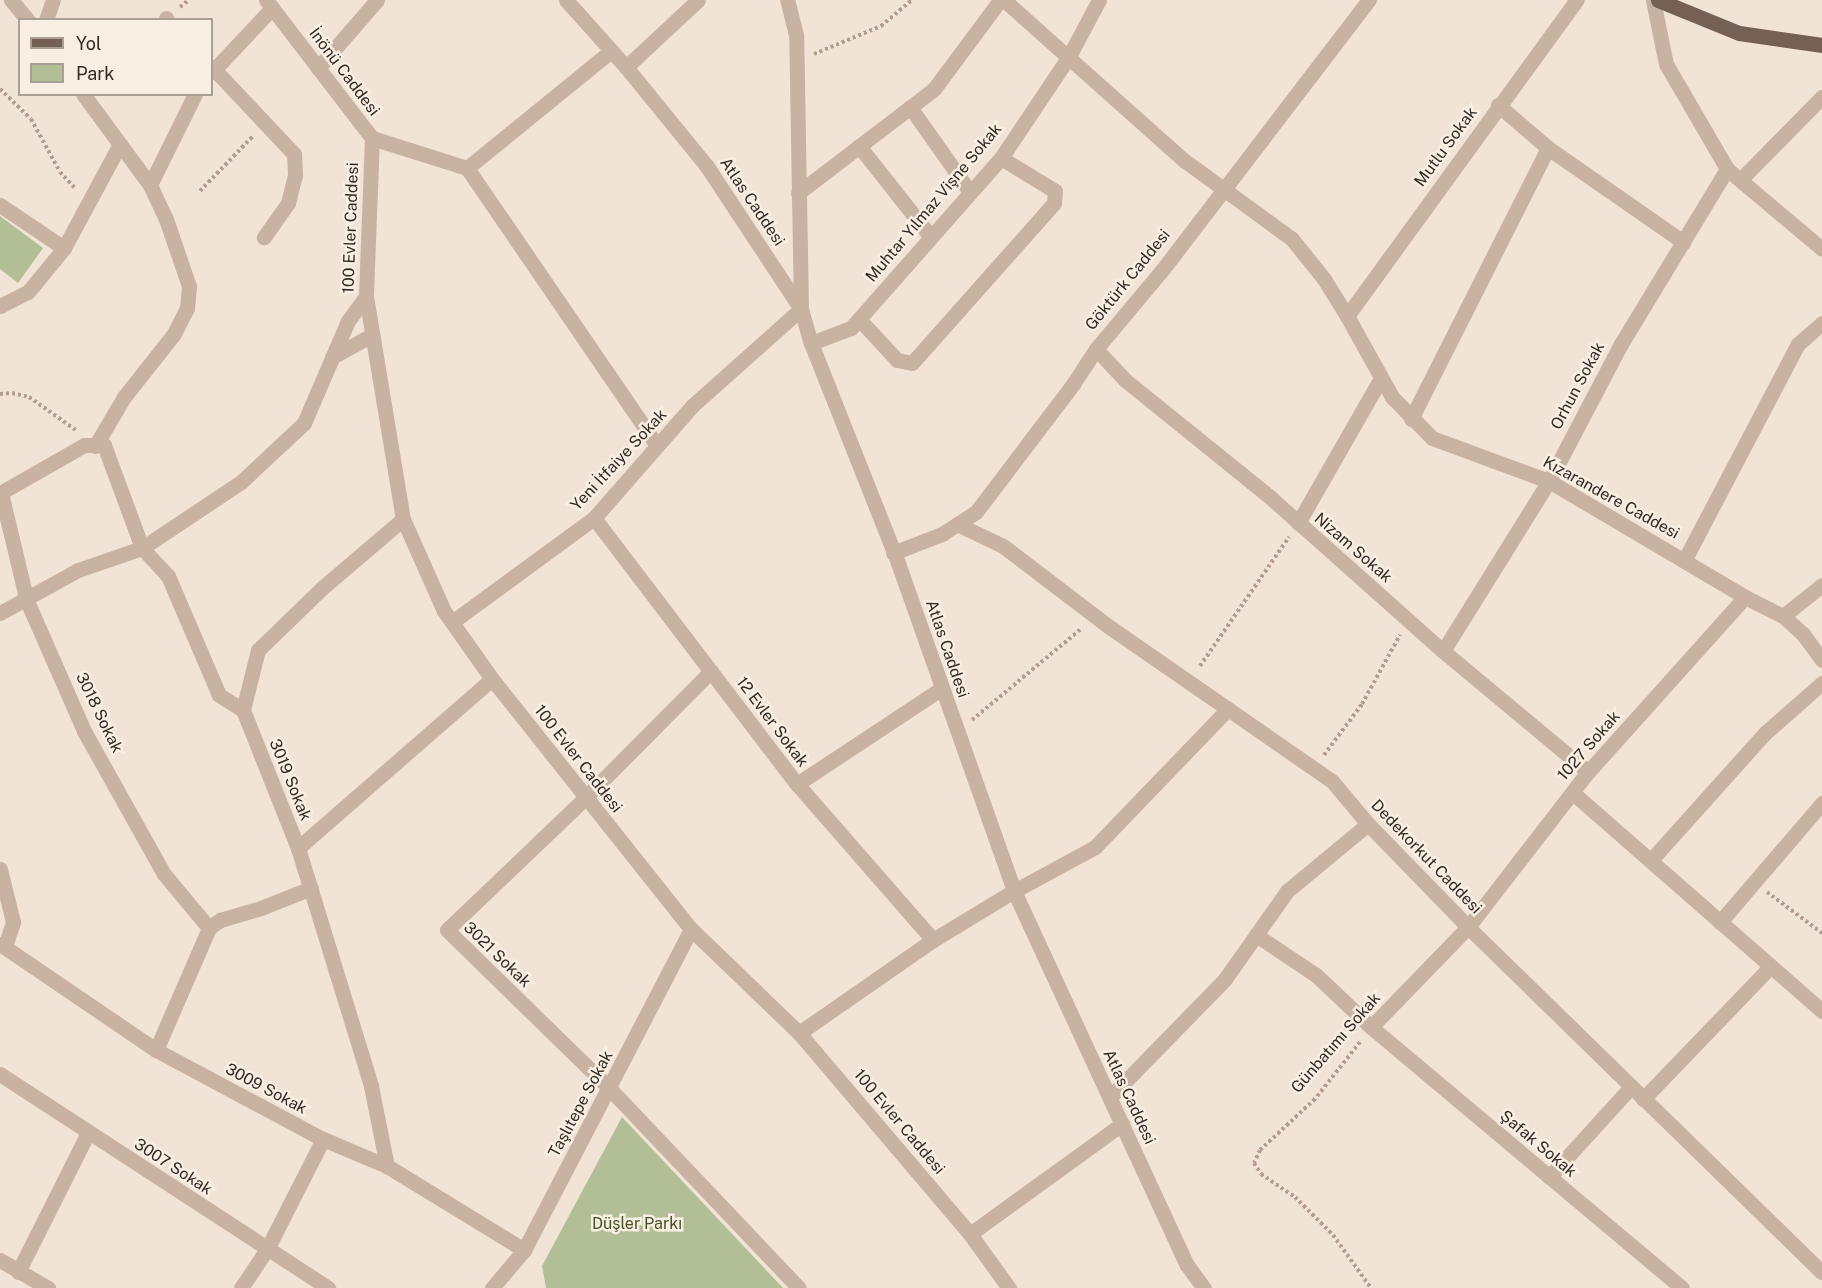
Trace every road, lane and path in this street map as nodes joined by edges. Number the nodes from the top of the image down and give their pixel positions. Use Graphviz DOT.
graph roads {
  1 [pos="11,0"];
  2 [pos="53,0"];
  3 [pos="377,0"];
  4 [pos="566,0"];
  5 [pos="698,0"];
  6 [pos="787,0"];
  7 [pos="912,0"];
  8 [pos="1002,0"];
  9 [pos="1099,0"];
  10 [pos="1369,0"];
  11 [pos="1577,0"];
  12 [pos="1653,0"];
  13 [pos="1658,0"];
  14 [pos="269,4"];
  15 [pos="26,18"];
  16 [pos="47,18"];
  17 [pos="1822,45"];
  18 [pos="611,51"];
  19 [pos="1068,58"];
  20 [pos="797,62"];
  21 [pos="626,67"];
  22 [pos="318,68"];
  23 [pos="213,69"];
  24 [pos="213,71"];
  25 [pos="0,89"];
  26 [pos="84,96"];
  27 [pos="194,96"];
  28 [pos="1822,97"];
  29 [pos="1498,105"];
  30 [pos="910,107"];
  31 [pos="265,124"];
  32 [pos="372,138"];
  33 [pos="120,144"];
  34 [pos="859,146"];
  35 [pos="1548,148"];
  36 [pos="1000,158"];
  37 [pos="467,168"];
  38 [pos="1727,169"];
  39 [pos="1741,179"];
  40 [pos="150,185"];
  41 [pos="1222,189"];
  42 [pos="200,191"];
  43 [pos="970,192"];
  44 [pos="798,193"];
  45 [pos="88,202"];
  46 [pos="0,205"];
  47 [pos="930,236"];
  48 [pos="264,237"];
  49 [pos="1683,242"];
  50 [pos="64,248"];
  51 [pos="1822,249"];
  52 [pos="366,296"];
  53 [pos="0,306"];
  54 [pos="801,309"];
  55 [pos="1347,316"];
  56 [pos="859,319"];
  57 [pos="1822,323"];
  58 [pos="372,335"];
  59 [pos="811,343"];
  60 [pos="1095,349"];
  61 [pos="332,357"];
  62 [pos="1380,380"];
  63 [pos="0,394"];
  64 [pos="1412,419"];
  65 [pos="657,445"];
  66 [pos="95,446"];
  67 [pos="1549,481"];
  68 [pos="1,493"];
  69 [pos="594,518"];
  70 [pos="403,519"];
  71 [pos="957,524"];
  72 [pos="1298,524"];
  73 [pos="142,548"];
  74 [pos="893,553"];
  75 [pos="1684,559"];
  76 [pos="1822,585"];
  77 [pos="1745,597"];
  78 [pos="27,601"];
  79 [pos="0,614"];
  80 [pos="1783,616"];
  81 [pos="1096,617"];
  82 [pos="1408,621"];
  83 [pos="452,622"];
  84 [pos="1443,651"];
  85 [pos="1822,660"];
  86 [pos="711,671"];
  87 [pos="492,679"];
  88 [pos="1189,682"];
  89 [pos="1822,683"];
  90 [pos="942,688"];
  91 [pos="1228,709"];
  92 [pos="243,710"];
  93 [pos="958,733"];
  94 [pos="1314,767"];
  95 [pos="1588,772"];
  96 [pos="797,784"];
  97 [pos="1573,793"];
  98 [pos="586,797"];
  99 [pos="1822,803"];
  100 [pos="1368,824"];
  101 [pos="298,848"];
  102 [pos="1651,860"];
  103 [pos="0,869"];
  104 [pos="1756,883"];
  105 [pos="311,888"];
  106 [pos="1014,891"];
  107 [pos="1720,922"];
  108 [pos="1468,927"];
  109 [pos="209,928"];
  110 [pos="691,929"];
  111 [pos="1822,933"];
  112 [pos="1256,935"];
  113 [pos="933,940"];
  114 [pos="2,945"];
  115 [pos="1770,967"];
  116 [pos="1822,1011"];
  117 [pos="1371,1027"];
  118 [pos="799,1033"];
  119 [pos="156,1050"];
  120 [pos="0,1074"];
  121 [pos="1631,1087"];
  122 [pos="610,1089"];
  123 [pos="1110,1098"];
  124 [pos="1643,1099"];
  125 [pos="1122,1124"];
  126 [pos="88,1133"];
  127 [pos="323,1139"];
  128 [pos="387,1166"];
  129 [pos="1549,1176"];
  130 [pos="970,1234"];
  131 [pos="267,1249"];
  132 [pos="524,1250"];
  133 [pos="0,1260"];
  134 [pos="18,1272"];
  135 [pos="1822,1272"];
  136 [pos="497,1286"];
  137 [pos="48,1288"];
  138 [pos="241,1288"];
  139 [pos="328,1288"];
  140 [pos="799,1288"];
  141 [pos="1009,1288"];
  142 [pos="1204,1288"];
  143 [pos="1371,1288"];
  144 [pos="1682,1288"];
  1 -- 15 [label="street"];
  2 -- 16 [label="street"];
  3 -- 22 [label="street"];
  4 -- 18 [label="street, Atlas Caddesi"];
  5 -- 21 [label="street"];
  6 -- 20 [label="street"];
  7 -- 20 [label="path"];
  8 -- 19 [label="street, Kızarandere Caddesi"];
  8 -- 30 [label="street"];
  9 -- 19 [label="street, Muhtar Yılmaz Vişne Sokak"];
  10 -- 41 [label="street, Göktürk Caddesi"];
  11 -- 29 [label="street, Mutlu Sokak"];
  12 -- 38 [label="street"];
  13 -- 17 [label="main road"];
  14 -- 22 [label="street, İnönü Caddesi"];
  14 -- 23 [label="street"];
  18 -- 21 [label="street, Atlas Caddesi"];
  18 -- 37 [label="street"];
  19 -- 36 [label="street, Muhtar Yılmaz Vişne Sokak"];
  19 -- 41 [label="street, Kızarandere Caddesi"];
  20 -- 44 [label="street"];
  21 -- 54 [label="street, Atlas Caddesi"];
  22 -- 32 [label="street, İnönü Caddesi"];
  24 -- 31 [label="street"];
  25 -- 45 [label="path"];
  26 -- 33 [label="street"];
  27 -- 40 [label="street"];
  28 -- 39 [label="street"];
  29 -- 35 [label="street"];
  29 -- 55 [label="street, Mutlu Sokak"];
  30 -- 34 [label="street"];
  30 -- 43 [label="street"];
  31 -- 42 [label="path"];
  31 -- 48 [label="street"];
  32 -- 37 [label="street"];
  32 -- 52 [label="street, 100 Evler Caddesi"];
  33 -- 40 [label="street"];
  33 -- 45 [label="street"];
  34 -- 44 [label="street"];
  34 -- 47 [label="street"];
  35 -- 49 [label="street"];
  35 -- 64 [label="street"];
  36 -- 43 [label="street, Muhtar Yılmaz Vişne Sokak"];
  36 -- 56 [label="street"];
  37 -- 65 [label="street"];
  38 -- 39 [label="street"];
  38 -- 49 [label="street, Orhun Sokak"];
  39 -- 51 [label="street"];
  40 -- 66 [label="street"];
  41 -- 55 [label="street, Kızarandere Caddesi"];
  41 -- 60 [label="street, Göktürk Caddesi"];
  43 -- 47 [label="street, Muhtar Yılmaz Vişne Sokak"];
  44 -- 54 [label="street"];
  45 -- 50 [label="street"];
  46 -- 50 [label="street"];
  47 -- 56 [label="street, Muhtar Yılmaz Vişne Sokak"];
  49 -- 67 [label="street, Orhun Sokak"];
  50 -- 53 [label="street"];
  52 -- 58 [label="street, 100 Evler Caddesi"];
  52 -- 61 [label="street"];
  54 -- 59 [label="street, Atlas Caddesi"];
  54 -- 65 [label="street, Yeni İtfaiye Sokak"];
  55 -- 62 [label="street, Kızarandere Caddesi"];
  56 -- 59 [label="street, Muhtar Yılmaz Vişne Sokak"];
  57 -- 75 [label="street"];
  58 -- 61 [label="street"];
  58 -- 70 [label="street, 100 Evler Caddesi"];
  59 -- 74 [label="street, Atlas Caddesi"];
  60 -- 71 [label="street, Göktürk Caddesi"];
  60 -- 72 [label="street, Nizam Sokak"];
  61 -- 73 [label="street"];
  62 -- 64 [label="street, Kızarandere Caddesi"];
  62 -- 72 [label="street"];
  63 -- 66 [label="path"];
  64 -- 67 [label="street, Kızarandere Caddesi"];
  65 -- 69 [label="street, Yeni İtfaiye Sokak"];
  66 -- 68 [label="street"];
  66 -- 73 [label="street"];
  67 -- 75 [label="street, Kızarandere Caddesi"];
  67 -- 84 [label="street, Orhun Sokak"];
  68 -- 78 [label="street, 3018 Sokak"];
  69 -- 83 [label="street, Yeni İtfaiye Sokak"];
  69 -- 86 [label="street, 12 Evler Sokak"];
  70 -- 83 [label="street, 100 Evler Caddesi"];
  70 -- 92 [label="street"];
  71 -- 74 [label="street, Göktürk Caddesi"];
  71 -- 81 [label="street, Dedekorkut Caddesi"];
  72 -- 82 [label="street, Nizam Sokak"];
  72 -- 88 [label="path"];
  73 -- 78 [label="street"];
  73 -- 92 [label="street"];
  74 -- 90 [label="street, Atlas Caddesi"];
  75 -- 77 [label="street, Kızarandere Caddesi"];
  76 -- 80 [label="street"];
  77 -- 80 [label="street, Kızarandere Caddesi"];
  77 -- 95 [label="street, 1027 Sokak"];
  78 -- 79 [label="street"];
  78 -- 109 [label="street, 3018 Sokak"];
  80 -- 85 [label="street, Kızarandere Caddesi"];
  81 -- 88 [label="street, Dedekorkut Caddesi"];
  81 -- 93 [label="path"];
  82 -- 84 [label="street, Nizam Sokak"];
  82 -- 94 [label="path"];
  83 -- 87 [label="street, 100 Evler Caddesi"];
  84 -- 95 [label="street, Nizam Sokak"];
  86 -- 96 [label="street, 12 Evler Sokak"];
  86 -- 98 [label="street"];
  87 -- 98 [label="street, 100 Evler Caddesi"];
  87 -- 101 [label="street"];
  88 -- 91 [label="street, Dedekorkut Caddesi"];
  89 -- 102 [label="street"];
  90 -- 93 [label="street, Atlas Caddesi"];
  90 -- 96 [label="street"];
  91 -- 94 [label="street, Dedekorkut Caddesi"];
  91 -- 106 [label="street"];
  92 -- 101 [label="street, 3019 Sokak"];
  93 -- 106 [label="street, Atlas Caddesi"];
  94 -- 100 [label="street, Dedekorkut Caddesi"];
  95 -- 97 [label="street, 1027 Sokak"];
  96 -- 113 [label="street, 12 Evler Sokak"];
  97 -- 102 [label="street"];
  97 -- 108 [label="street, 1027 Sokak"];
  98 -- 110 [label="street, 100 Evler Caddesi"];
  98 -- 122 [label="street, 3021 Sokak"];
  99 -- 104 [label="street"];
  100 -- 108 [label="street, Dedekorkut Caddesi"];
  100 -- 112 [label="street"];
  101 -- 105 [label="street, 3019 Sokak"];
  102 -- 107 [label="street"];
  103 -- 114 [label="street"];
  104 -- 107 [label="street"];
  104 -- 111 [label="path"];
  105 -- 109 [label="street"];
  105 -- 128 [label="street, 3019 Sokak"];
  106 -- 113 [label="street"];
  106 -- 123 [label="street, Atlas Caddesi"];
  107 -- 115 [label="street"];
  108 -- 117 [label="street, Günbatımı Sokak"];
  108 -- 121 [label="street, Dedekorkut Caddesi"];
  109 -- 119 [label="street"];
  110 -- 118 [label="street, 100 Evler Caddesi"];
  110 -- 122 [label="street, Taşlıtepe Sokak"];
  112 -- 117 [label="street, Şafak Sokak"];
  112 -- 123 [label="street"];
  113 -- 118 [label="street"];
  114 -- 119 [label="street, 3009 Sokak"];
  115 -- 116 [label="street"];
  115 -- 124 [label="street"];
  117 -- 129 [label="street, Şafak Sokak"];
  117 -- 143 [label="path, Günbatımı Sokak"];
  118 -- 130 [label="street, 100 Evler Caddesi"];
  119 -- 127 [label="street, 3009 Sokak"];
  120 -- 126 [label="street, 3007 Sokak"];
  121 -- 124 [label="street, Dedekorkut Caddesi"];
  121 -- 129 [label="street"];
  122 -- 132 [label="street, Taşlıtepe Sokak"];
  122 -- 140 [label="street"];
  123 -- 125 [label="street, Atlas Caddesi"];
  124 -- 135 [label="street, Dedekorkut Caddesi"];
  125 -- 130 [label="street"];
  125 -- 142 [label="street, Atlas Caddesi"];
  126 -- 131 [label="street, 3007 Sokak"];
  126 -- 134 [label="street"];
  127 -- 128 [label="street, 3009 Sokak"];
  127 -- 131 [label="street"];
  128 -- 132 [label="street, 3009 Sokak"];
  129 -- 144 [label="street, Şafak Sokak"];
  130 -- 141 [label="street, 100 Evler Caddesi"];
  131 -- 138 [label="street"];
  131 -- 139 [label="street, 3007 Sokak"];
  132 -- 136 [label="street, Taşlıtepe Sokak"];
  133 -- 134 [label="street"];
  134 -- 137 [label="street"];
}
